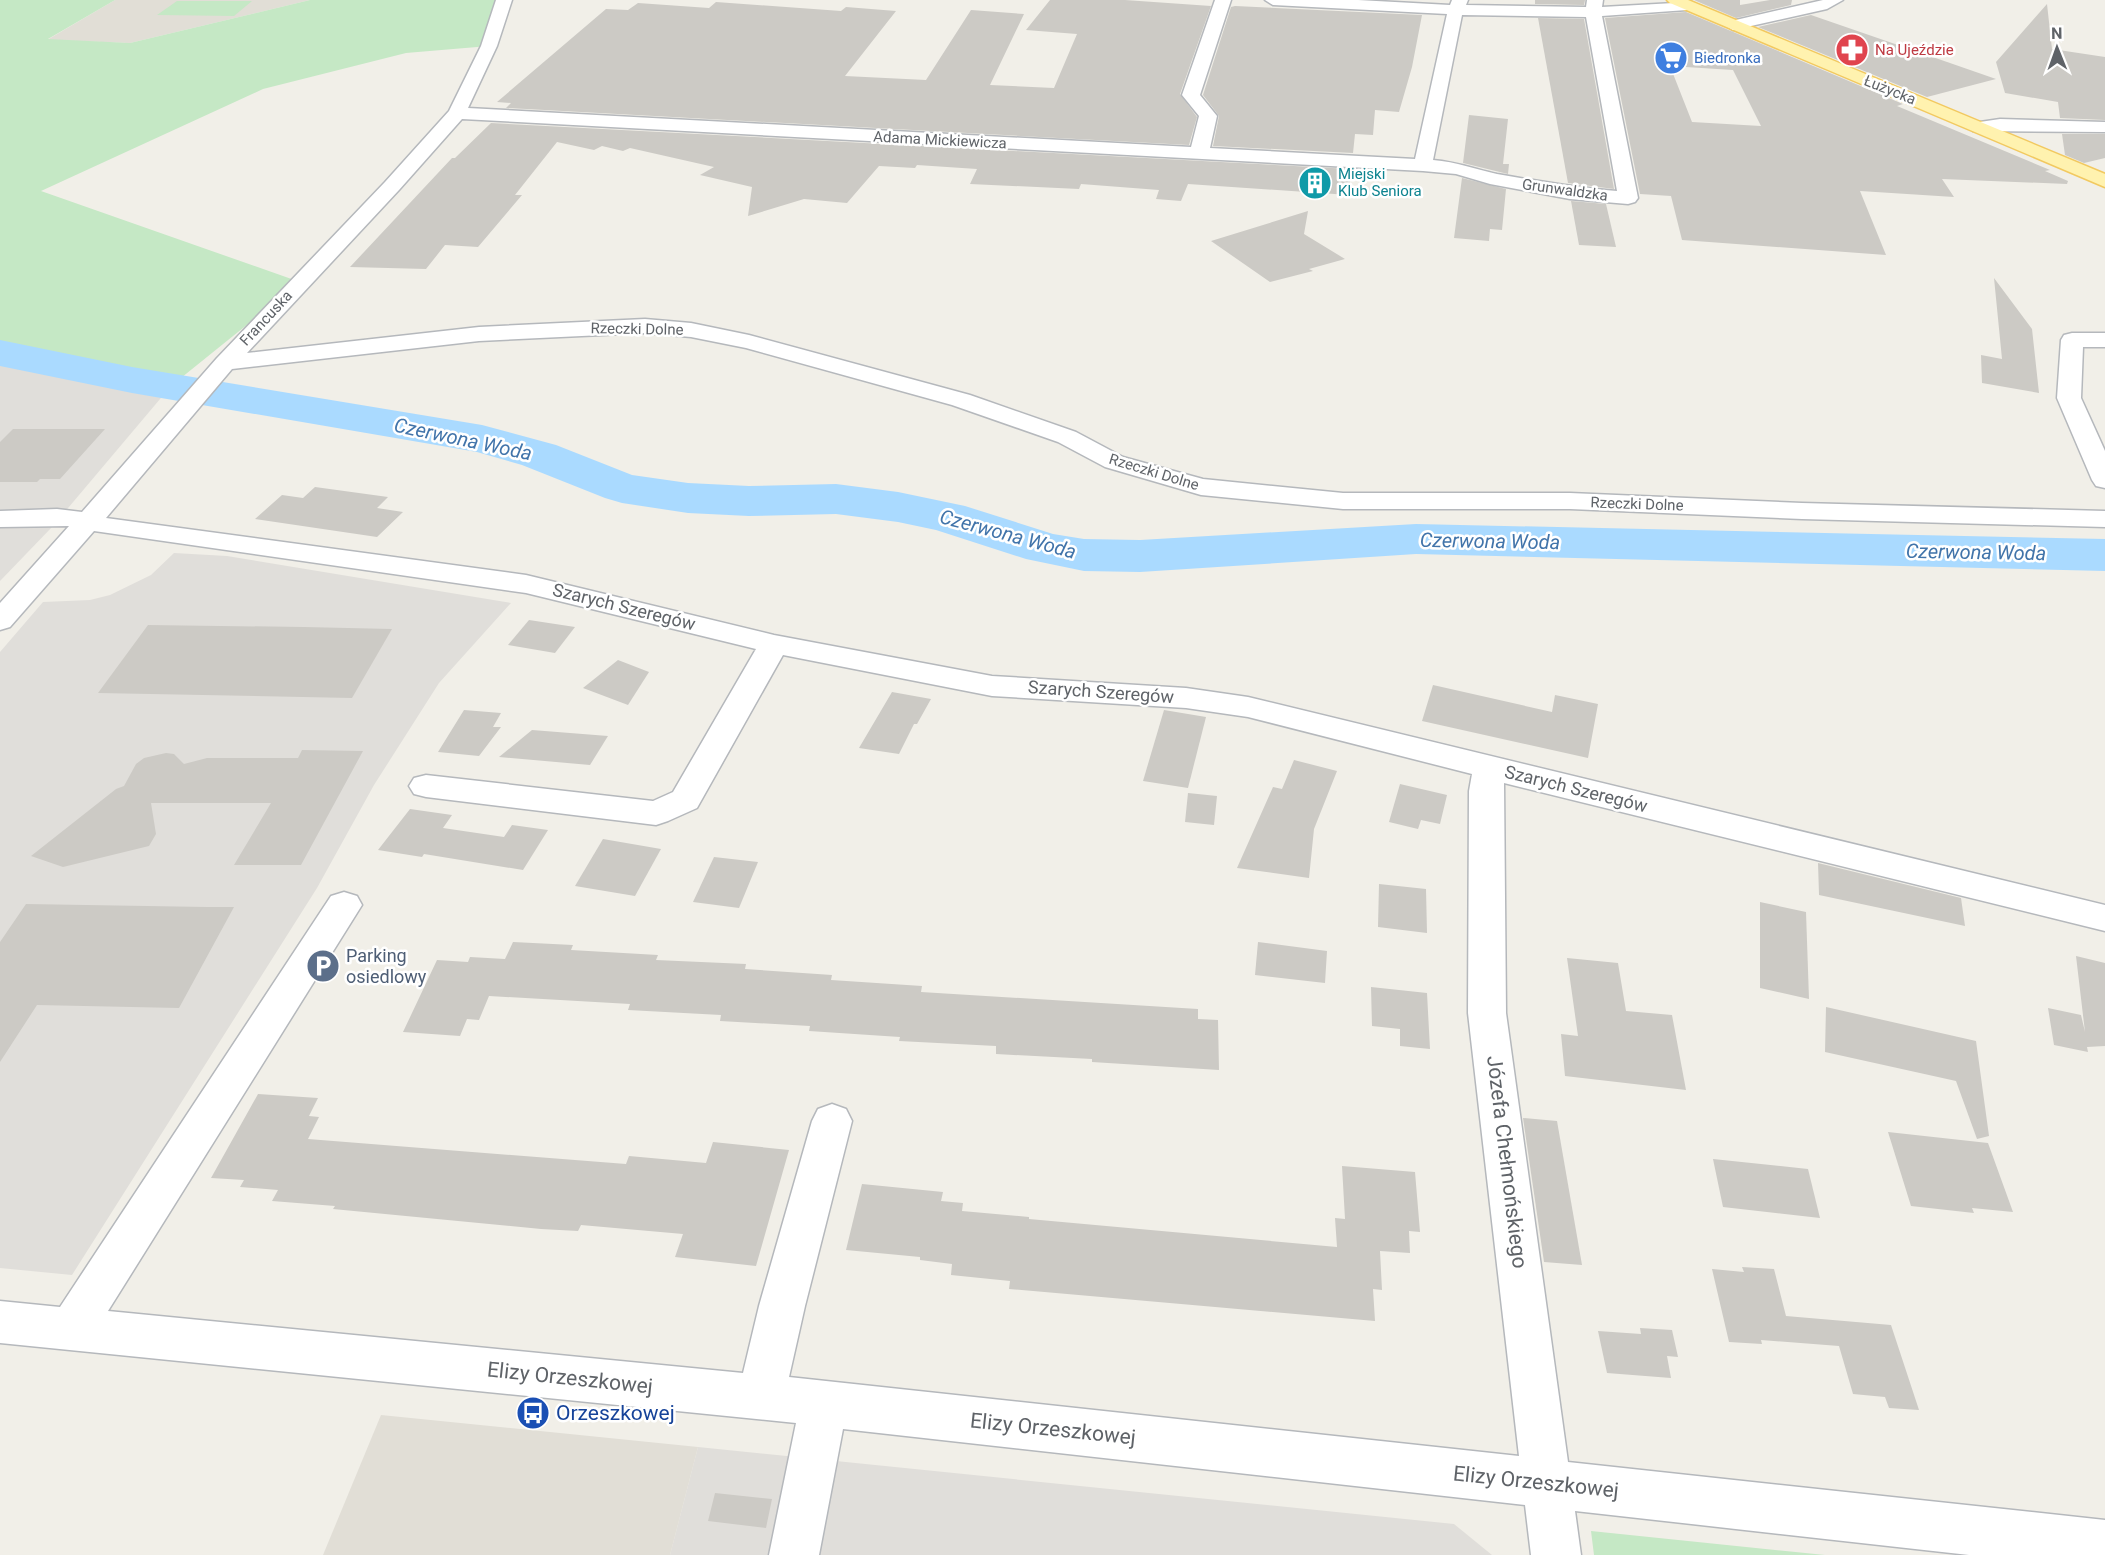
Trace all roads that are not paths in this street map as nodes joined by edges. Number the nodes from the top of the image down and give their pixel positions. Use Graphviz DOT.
graph roads {
  1 [pos="504,0"];
  2 [pos="1223,0"];
  3 [pos="1273,0"];
  4 [pos="1835,0"];
  5 [pos="1681,2"];
  6 [pos="1459,5"];
  7 [pos="1594,6"];
  8 [pos="1733,26"];
  9 [pos="457,113"];
  10 [pos="1979,127"];
  11 [pos="2105,127"];
  12 [pos="1199,154"];
  13 [pos="1423,165"];
  14 [pos="2105,181"];
  15 [pos="2105,340"];
  16 [pos="219,370"];
  17 [pos="2105,480"];
  18 [pos="0,519"];
  19 [pos="2105,519"];
  20 [pos="87,520"];
  21 [pos="0,621"];
  22 [pos="774,644"];
  23 [pos="1490,768"];
  24 [pos="426,786"];
  25 [pos="344,905"];
  26 [pos="2105,918"];
  27 [pos="832,1121"];
  28 [pos="0,1322"];
  29 [pos="71,1329"];
  30 [pos="761,1397"];
  31 [pos="824,1403"];
  32 [pos="1545,1483"];
  33 [pos="2105,1545"];
  34 [pos="794,1555"];
  35 [pos="1556,1555"];
  1 -- 9 [label="street, Francuska"];
  2 -- 12 [label="street"];
  3 -- 6 [label="street"];
  4 -- 8 [label="street"];
  5 -- 7 [label="street"];
  5 -- 8 [label="main road, Łużycka"];
  6 -- 7 [label="street"];
  6 -- 13 [label="street"];
  7 -- 13 [label="street, Grunwaldzka"];
  8 -- 10 [label="main road, Łużycka"];
  9 -- 12 [label="street, Adama Mickiewicza"];
  9 -- 16 [label="street, Francuska"];
  10 -- 11 [label="street"];
  10 -- 14 [label="main road, Łużycka"];
  12 -- 13 [label="street, Adama Mickiewicza"];
  15 -- 17 [label="street"];
  16 -- 19 [label="street, Rzeczki Dolne"];
  16 -- 20 [label="street, Francuska"];
  18 -- 20 [label="street, Szarych Szeregów"];
  20 -- 21 [label="street, Francuska"];
  20 -- 22 [label="street, Szarych Szeregów"];
  22 -- 23 [label="street, Szarych Szeregów"];
  22 -- 24 [label="street"];
  23 -- 26 [label="street, Szarych Szeregów"];
  23 -- 32 [label="street, Józefa Chełmońskiego"];
  25 -- 29 [label="street"];
  27 -- 30 [label="street"];
  28 -- 29 [label="street, Elizy Orzeszkowej"];
  29 -- 30 [label="street, Elizy Orzeszkowej"];
  30 -- 31 [label="street, Elizy Orzeszkowej"];
  31 -- 32 [label="street, Elizy Orzeszkowej"];
  31 -- 34 [label="street"];
  32 -- 33 [label="street, Elizy Orzeszkowej"];
  32 -- 35 [label="street, Józefa Chełmońskiego"];
}
